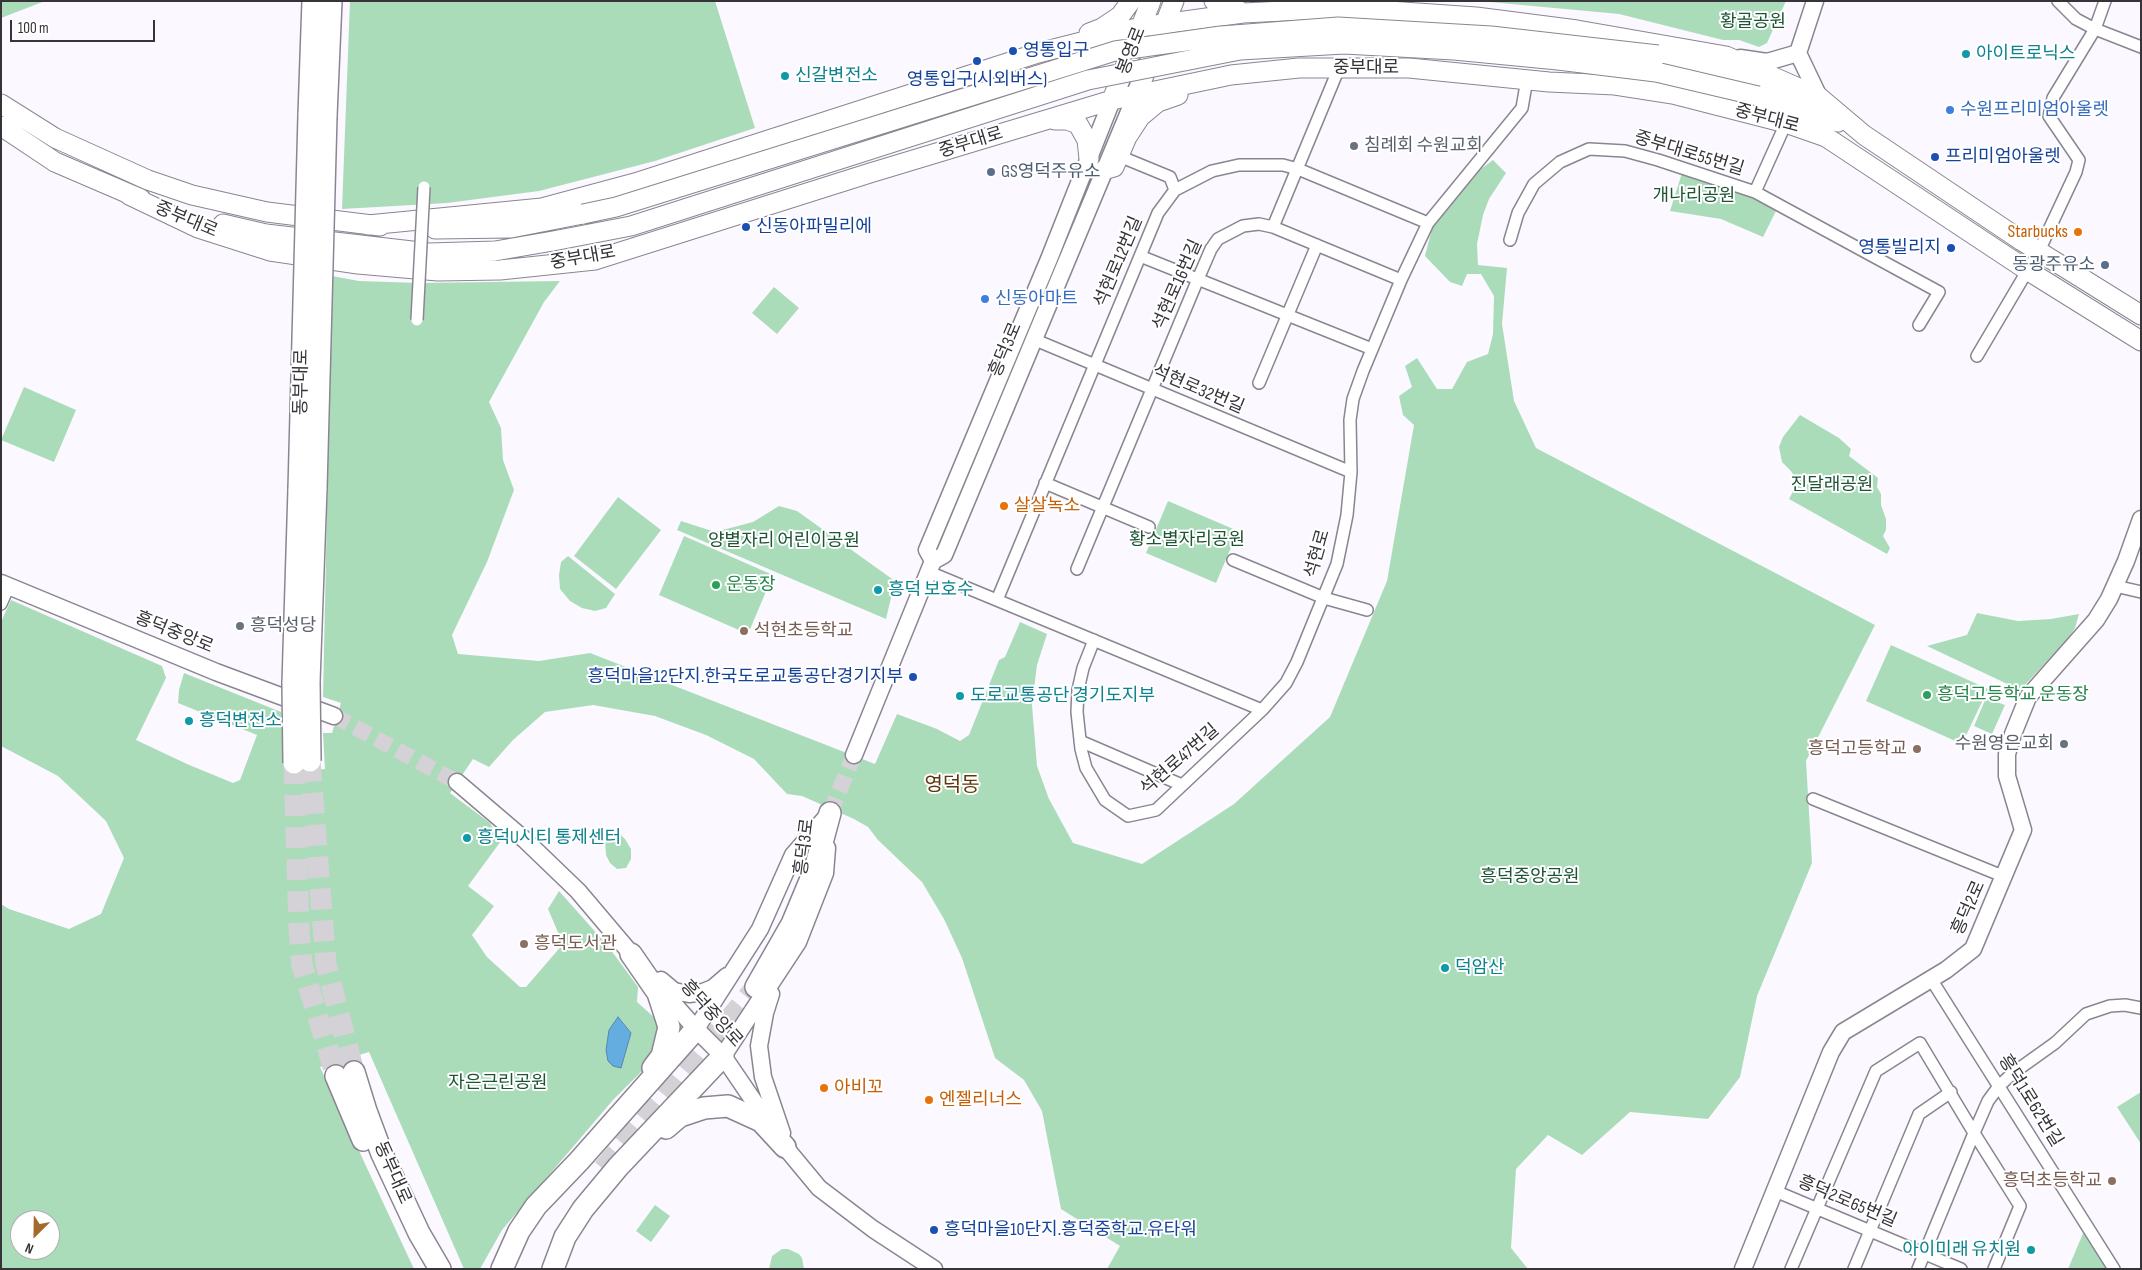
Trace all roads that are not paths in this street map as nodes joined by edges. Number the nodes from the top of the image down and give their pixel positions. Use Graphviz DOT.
graph roads {
  1 [pos="313,1"];
  2 [pos="331,1"];
  3 [pos="1131,1"];
  4 [pos="1151,1"];
  5 [pos="1174,1"];
  6 [pos="1214,1"];
  7 [pos="1815,1"];
  8 [pos="2058,1"];
  9 [pos="2105,1"];
  10 [pos="1316,5"];
  11 [pos="1374,6"];
  12 [pos="1243,13"];
  13 [pos="1165,23"];
  14 [pos="1141,27"];
  15 [pos="2095,30"];
  16 [pos="2141,47"];
  17 [pos="1038,53"];
  18 [pos="1798,53"];
  19 [pos="1726,56"];
  20 [pos="1339,68"];
  21 [pos="1228,76"];
  22 [pos="1527,80"];
  23 [pos="1136,95"];
  24 [pos="1819,97"];
  25 [pos="1112,100"];
  26 [pos="1,104"];
  27 [pos="317,116"];
  28 [pos="1049,120"];
  29 [pos="1786,123"];
  30 [pos="4,128"];
  31 [pos="1864,135"];
  32 [pos="1826,137"];
  33 [pos="1119,156"];
  34 [pos="1097,165"];
  35 [pos="1298,169"];
  36 [pos="424,187"];
  37 [pos="1175,190"];
  38 [pos="1755,192"];
  39 [pos="129,195"];
  40 [pos="1975,210"];
  41 [pos="1428,223"];
  42 [pos="368,225"];
  43 [pos="1273,227"];
  44 [pos="1964,227"];
  45 [pos="1510,240"];
  46 [pos="1317,245"];
  47 [pos="2038,251"];
  48 [pos="1140,256"];
  49 [pos="2027,270"];
  50 [pos="2080,277"];
  51 [pos="1198,279"];
  52 [pos="1401,280"];
  53 [pos="2068,295"];
  54 [pos="1288,315"];
  55 [pos="2141,315"];
  56 [pos="417,320"];
  57 [pos="1919,325"];
  58 [pos="1033,339"];
  59 [pos="2141,341"];
  60 [pos="1372,349"];
  61 [pos="1977,356"];
  62 [pos="1094,365"];
  63 [pos="1259,383"];
  64 [pos="1152,389"];
  65 [pos="1351,472"];
  66 [pos="1045,483"];
  67 [pos="1102,508"];
  68 [pos="2141,518"];
  69 [pos="1149,527"];
  70 [pos="1233,560"];
  71 [pos="931,566"];
  72 [pos="1077,568"];
  73 [pos="5,585"];
  74 [pos="2115,586"];
  75 [pos="2141,592"];
  76 [pos="1324,598"];
  77 [pos="997,600"];
  78 [pos="1,604"];
  79 [pos="1367,610"];
  80 [pos="1094,640"];
  81 [pos="1262,710"];
  82 [pos="334,716"];
  83 [pos="1080,741"];
  84 [pos="854,755"];
  85 [pos="302,762"];
  86 [pos="457,782"];
  87 [pos="1182,785"];
  88 [pos="1813,799"];
  89 [pos="830,813"];
  90 [pos="2004,877"];
  91 [pos="631,954"];
  92 [pos="786,960"];
  93 [pos="747,977"];
  94 [pos="1931,979"];
  95 [pos="2141,1008"];
  96 [pos="696,1029"];
  97 [pos="723,1056"];
  98 [pos="2000,1086"];
  99 [pos="1951,1092"];
  100 [pos="620,1115"];
  101 [pos="1974,1133"];
  102 [pos="786,1147"];
  103 [pos="606,1166"];
  104 [pos="1775,1190"];
  105 [pos="1817,1208"];
  106 [pos="1870,1230"];
  107 [pos="1924,1254"];
  108 [pos="428,1269"];
  109 [pos="440,1269"];
  110 [pos="502,1269"];
  111 [pos="513,1269"];
  112 [pos="542,1269"];
  113 [pos="554,1269"];
  114 [pos="934,1269"];
  115 [pos="1743,1269"];
  116 [pos="1791,1269"];
  117 [pos="1854,1269"];
  118 [pos="1918,1269"];
  119 [pos="1961,1269"];
  120 [pos="1994,1269"];
  121 [pos="2114,1269"];
  1 -- 27 [label="highway, 동부대로"];
  2 -- 27 [label="highway, 동부대로"];
  3 -- 17 [label="main road"];
  4 -- 14 [label="main road, 봉영로"];
  5 -- 13 [label="main road, 봉영로"];
  6 -- 12 [label="main road"];
  7 -- 18 [label="street"];
  8 -- 15 [label="street"];
  9 -- 15 [label="street"];
  10 -- 11 [label="main road, 중부대로"];
  10 -- 12 [label="main road, 중부대로"];
  11 -- 19 [label="main road, 중부대로"];
  12 -- 13 [label="main road, 중부대로"];
  13 -- 14 [label="main road, 중부대로"];
  13 -- 23 [label="main road, 봉영로"];
  14 -- 17 [label="main road, 중부대로"];
  14 -- 25 [label="main road, 봉영로"];
  15 -- 16 [label="street"];
  15 -- 47 [label="street"];
  17 -- 42 [label="main road, 중부대로"];
  18 -- 19 [label="street"];
  18 -- 24 [label="street"];
  19 -- 24 [label="main road, 중부대로"];
  20 -- 21 [label="main road, 중부대로"];
  20 -- 22 [label="main road, 중부대로"];
  20 -- 35 [label="street"];
  21 -- 23 [label="main road, 중부대로"];
  21 -- 33 [label="main road"];
  22 -- 29 [label="main road, 중부대로"];
  22 -- 41 [label="street, 석현로"];
  23 -- 25 [label="main road, 중부대로"];
  23 -- 34 [label="street, 흥덕3로"];
  24 -- 31 [label="main road, 중부대로"];
  25 -- 28 [label="main road, 중부대로"];
  25 -- 34 [label="street, 흥덕3로"];
  26 -- 42 [label="main road, 중부대로"];
  27 -- 85 [label="highway, 동부대로, bridge"];
  28 -- 34 [label="main road"];
  28 -- 39 [label="main road, 중부대로"];
  29 -- 32 [label="main road, 중부대로"];
  29 -- 38 [label="street, 중부대로55번길"];
  30 -- 39 [label="main road, 중부대로"];
  31 -- 40 [label="main road, 중부대로"];
  31 -- 42 [label="main road, 중부대로, bridge"];
  32 -- 39 [label="main road, 중부대로, bridge"];
  32 -- 44 [label="main road, 중부대로"];
  33 -- 34 [label="main road"];
  33 -- 37 [label="street"];
  34 -- 58 [label="street, 흥덕3로"];
  34 -- 71 [label="street, 흥덕3로"];
  35 -- 37 [label="street, 석현로12번길"];
  35 -- 41 [label="street, 석현로12번길"];
  35 -- 43 [label="street"];
  36 -- 56 [label="street, bridge"];
  37 -- 48 [label="street, 석현로12번길"];
  38 -- 45 [label="street, 중부대로55번길"];
  38 -- 57 [label="street, 중부대로55번길"];
  40 -- 44 [label="main road"];
  40 -- 47 [label="main road, 중부대로"];
  41 -- 52 [label="street, 석현로"];
  43 -- 46 [label="street, 석현로16번길"];
  43 -- 51 [label="street, 석현로16번길"];
  44 -- 49 [label="main road, 중부대로"];
  46 -- 52 [label="street, 석현로16번길"];
  46 -- 54 [label="street"];
  47 -- 49 [label="street"];
  47 -- 50 [label="main road, 중부대로"];
  48 -- 51 [label="street"];
  48 -- 62 [label="street, 석현로12번길"];
  49 -- 53 [label="main road, 중부대로"];
  49 -- 61 [label="street"];
  50 -- 53 [label="main road"];
  50 -- 55 [label="main road, 중부대로"];
  51 -- 54 [label="street"];
  51 -- 64 [label="street, 석현로16번길"];
  52 -- 60 [label="street, 석현로"];
  53 -- 59 [label="main road, 중부대로"];
  54 -- 60 [label="street"];
  54 -- 63 [label="street"];
  58 -- 62 [label="street, 석현로32번길"];
  58 -- 71 [label="street, 흥덕3로"];
  60 -- 65 [label="street, 석현로"];
  62 -- 64 [label="street, 석현로32번길"];
  62 -- 66 [label="street, 석현로12번길"];
  64 -- 65 [label="street, 석현로32번길"];
  64 -- 67 [label="street, 석현로16번길"];
  65 -- 76 [label="street, 석현로"];
  66 -- 67 [label="street"];
  66 -- 77 [label="street, 석현로12번길"];
  67 -- 69 [label="street"];
  67 -- 72 [label="street, 석현로16번길"];
  68 -- 74 [label="street, 흥덕2로"];
  70 -- 76 [label="street"];
  71 -- 77 [label="street"];
  71 -- 84 [label="street, 흥덕3로"];
  73 -- 78 [label="street"];
  73 -- 82 [label="street, 흥덕중앙로"];
  74 -- 75 [label="street"];
  74 -- 90 [label="street, 흥덕2로"];
  76 -- 79 [label="street"];
  76 -- 81 [label="street, 석현로"];
  77 -- 80 [label="street"];
  80 -- 81 [label="street"];
  80 -- 83 [label="street, 석현로47번길"];
  81 -- 87 [label="street, 석현로47번길"];
  83 -- 87 [label="street"];
  83 -- 87 [label="street, 석현로47번길"];
  86 -- 91 [label="street, 흥덕중앙로"];
  88 -- 90 [label="street"];
  89 -- 92 [label="street, 흥덕3로"];
  89 -- 93 [label="highway"];
  90 -- 94 [label="street, 흥덕2로"];
  91 -- 93 [label="street"];
  91 -- 96 [label="street, 흥덕중앙로"];
  91 -- 100 [label="highway"];
  92 -- 97 [label="street, 흥덕3로"];
  92 -- 102 [label="street"];
  93 -- 96 [label="street"];
  94 -- 98 [label="street, 흥덕1로62번길"];
  94 -- 104 [label="street, 흥덕2로"];
  95 -- 98 [label="street"];
  96 -- 97 [label="street, 흥덕중앙로"];
  96 -- 100 [label="highway"];
  97 -- 102 [label="street, 흥덕중앙로"];
  97 -- 103 [label="highway"];
  98 -- 101 [label="street"];
  98 -- 121 [label="street, 흥덕1로62번길"];
  99 -- 101 [label="street"];
  99 -- 105 [label="street"];
  99 -- 106 [label="street"];
  100 -- 110 [label="highway"];
  101 -- 107 [label="street"];
  101 -- 120 [label="street"];
  102 -- 103 [label="highway"];
  102 -- 114 [label="street, 흥덕중앙로"];
  103 -- 111 [label="highway"];
  103 -- 112 [label="highway"];
  103 -- 113 [label="highway"];
  104 -- 105 [label="street, 흥덕2로65번길"];
  104 -- 115 [label="street, 흥덕2로"];
  105 -- 106 [label="street, 흥덕2로65번길"];
  105 -- 116 [label="street"];
  106 -- 107 [label="street, 흥덕2로65번길"];
  106 -- 117 [label="street"];
  107 -- 118 [label="street"];
  107 -- 119 [label="street, 흥덕2로65번길"];
  108 -- 109 [label="highway, 동부대로"];
}
